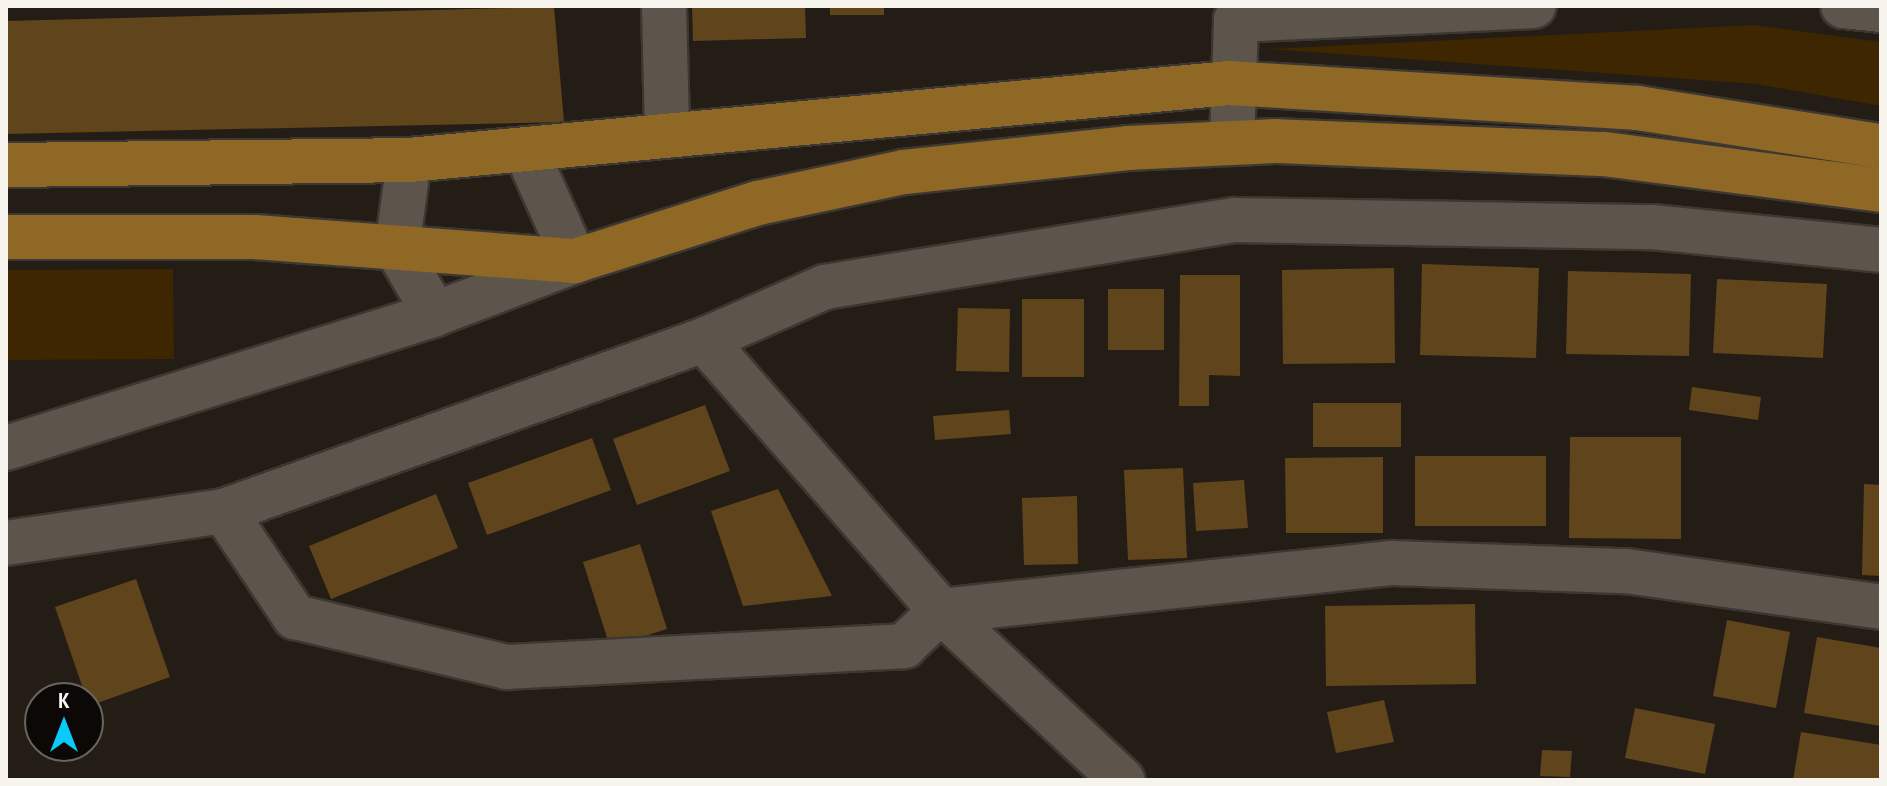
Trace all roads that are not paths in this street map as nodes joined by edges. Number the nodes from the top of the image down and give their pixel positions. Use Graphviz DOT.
graph roads {
  1 [pos="664,6"];
  2 [pos="1534,6"];
  3 [pos="1843,6"];
  4 [pos="1881,10"];
  5 [pos="1236,13"];
  6 [pos="1229,83"];
  7 [pos="667,132"];
  8 [pos="1232,143"];
  9 [pos="1881,146"];
  10 [pos="526,151"];
  11 [pos="409,160"];
  12 [pos="6,165"];
  13 [pos="1881,190"];
  14 [pos="6,237"];
  15 [pos="397,249"];
  16 [pos="1881,250"];
  17 [pos="575,261"];
  18 [pos="435,314"];
  19 [pos="704,340"];
  20 [pos="6,448"];
  21 [pos="224,511"];
  22 [pos="6,543"];
  23 [pos="1881,607"];
  24 [pos="941,611"];
  25 [pos="1122,780"];
  1 -- 7 [label="street"];
  2 -- 5 [label="street"];
  3 -- 4 [label="street"];
  5 -- 6 [label="street"];
  6 -- 7 [label="main road"];
  6 -- 8 [label="street"];
  6 -- 9 [label="main road"];
  7 -- 10 [label="main road"];
  8 -- 13 [label="main road"];
  8 -- 17 [label="main road"];
  10 -- 11 [label="main road"];
  10 -- 17 [label="street"];
  11 -- 12 [label="main road"];
  11 -- 15 [label="street"];
  14 -- 15 [label="main road"];
  15 -- 17 [label="main road"];
  15 -- 18 [label="street"];
  16 -- 19 [label="street"];
  17 -- 18 [label="street"];
  18 -- 20 [label="street"];
  19 -- 21 [label="street"];
  19 -- 24 [label="street"];
  21 -- 22 [label="street"];
  21 -- 24 [label="street"];
  23 -- 24 [label="street"];
  24 -- 25 [label="street"];
}
